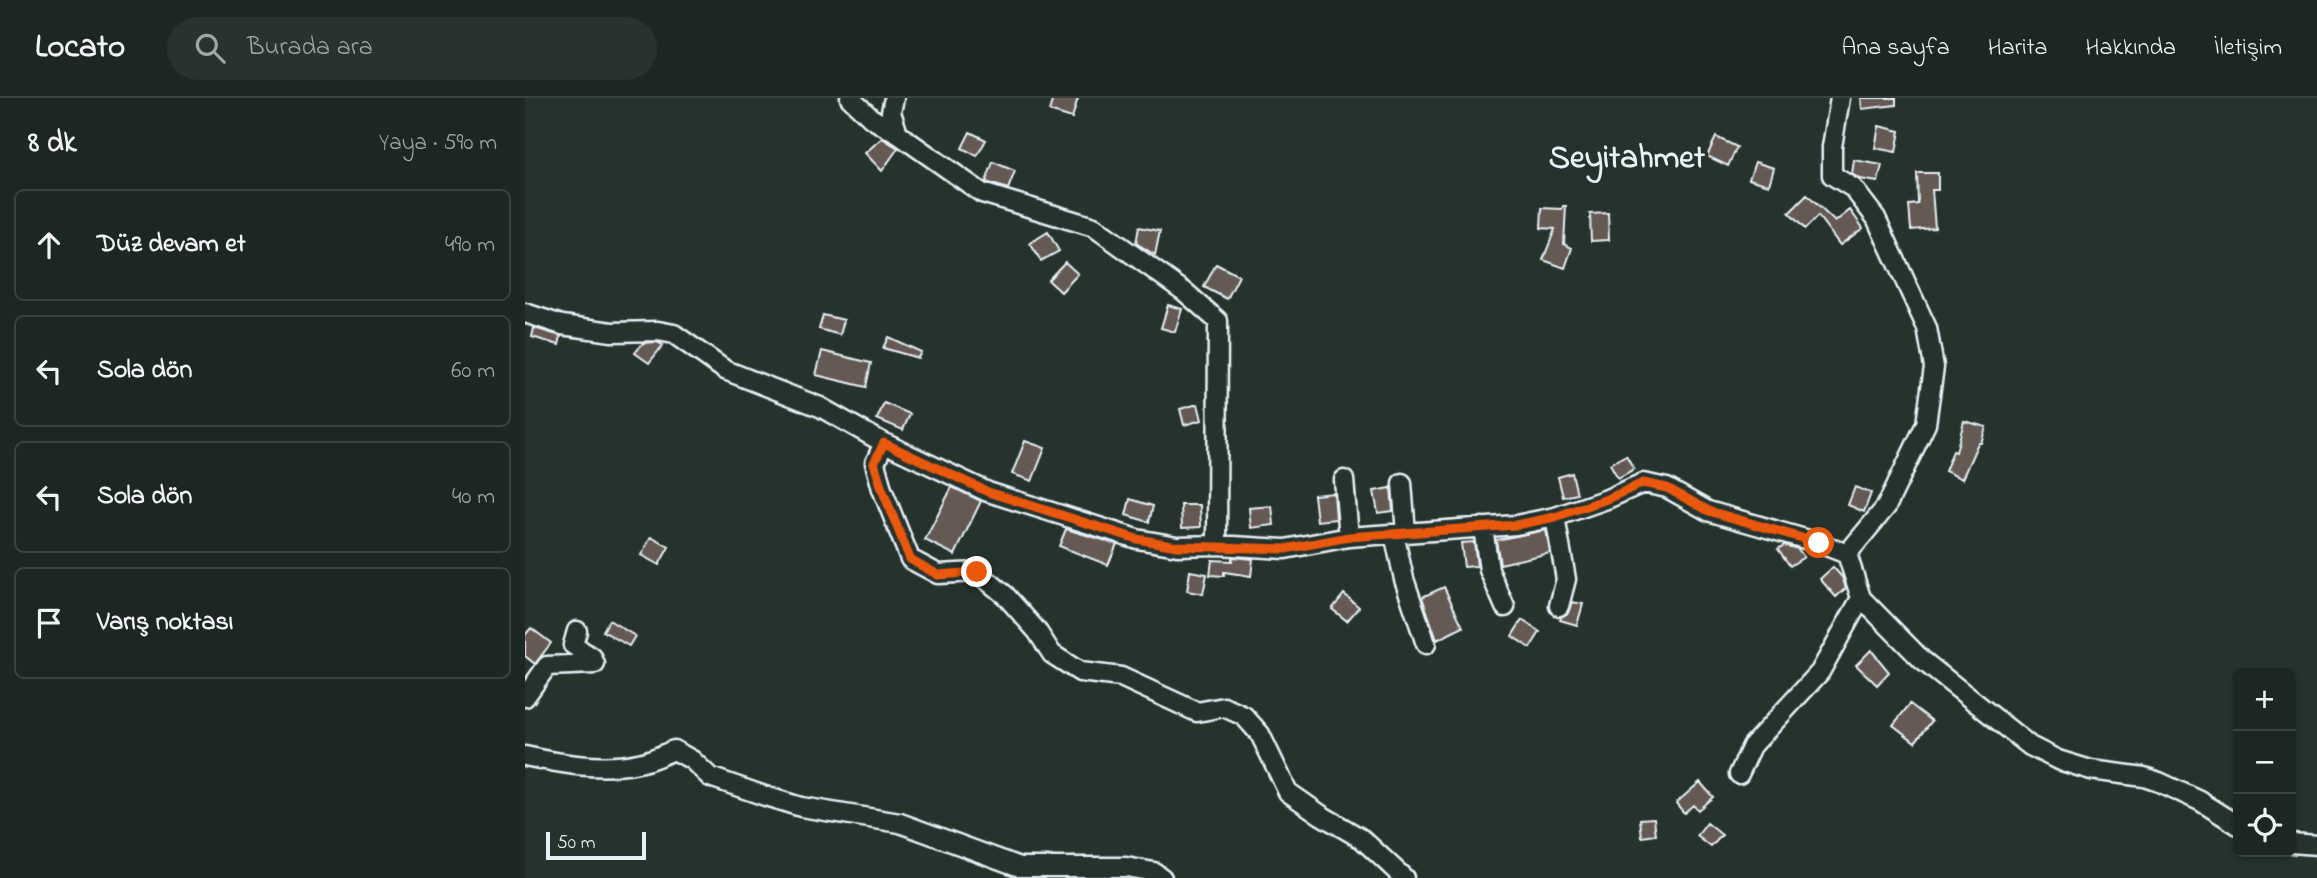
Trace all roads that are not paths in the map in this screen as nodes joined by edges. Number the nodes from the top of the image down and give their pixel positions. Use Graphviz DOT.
graph roads {
  1 [pos="850,98"];
  2 [pos="894,98"];
  3 [pos="1840,98"];
  4 [pos="898,134"];
  5 [pos="525,313"];
  6 [pos="884,443"];
  7 [pos="1344,480"];
  8 [pos="1402,483"];
  9 [pos="1555,517"];
  10 [pos="1483,527"];
  11 [pos="1400,533"];
  12 [pos="1349,537"];
  13 [pos="1217,545"];
  14 [pos="1847,554"];
  15 [pos="1861,598"];
  16 [pos="1559,606"];
  17 [pos="1505,607"];
  18 [pos="577,631"];
  19 [pos="1426,644"];
  20 [pos="525,697"];
  21 [pos="525,756"];
  22 [pos="1739,774"];
  23 [pos="2233,822"];
  24 [pos="2296,843"];
  25 [pos="2317,845"];
  26 [pos="1162,878"];
  27 [pos="1403,878"];
  1 -- 4 [label="street"];
  2 -- 4 [label="street"];
  3 -- 14 [label="street"];
  4 -- 13 [label="street"];
  5 -- 6 [label="street"];
  6 -- 13 [label="street"];
  6 -- 27 [label="street"];
  7 -- 12 [label="street"];
  8 -- 11 [label="street"];
  9 -- 10 [label="street"];
  9 -- 14 [label="street"];
  9 -- 16 [label="street"];
  10 -- 11 [label="street"];
  10 -- 17 [label="street"];
  11 -- 12 [label="street"];
  11 -- 19 [label="street"];
  12 -- 13 [label="street"];
  14 -- 15 [label="street"];
  15 -- 22 [label="street"];
  15 -- 23 [label="street"];
  18 -- 20 [label="street"];
  21 -- 26 [label="street"];
  24 -- 25 [label="street"];
}
